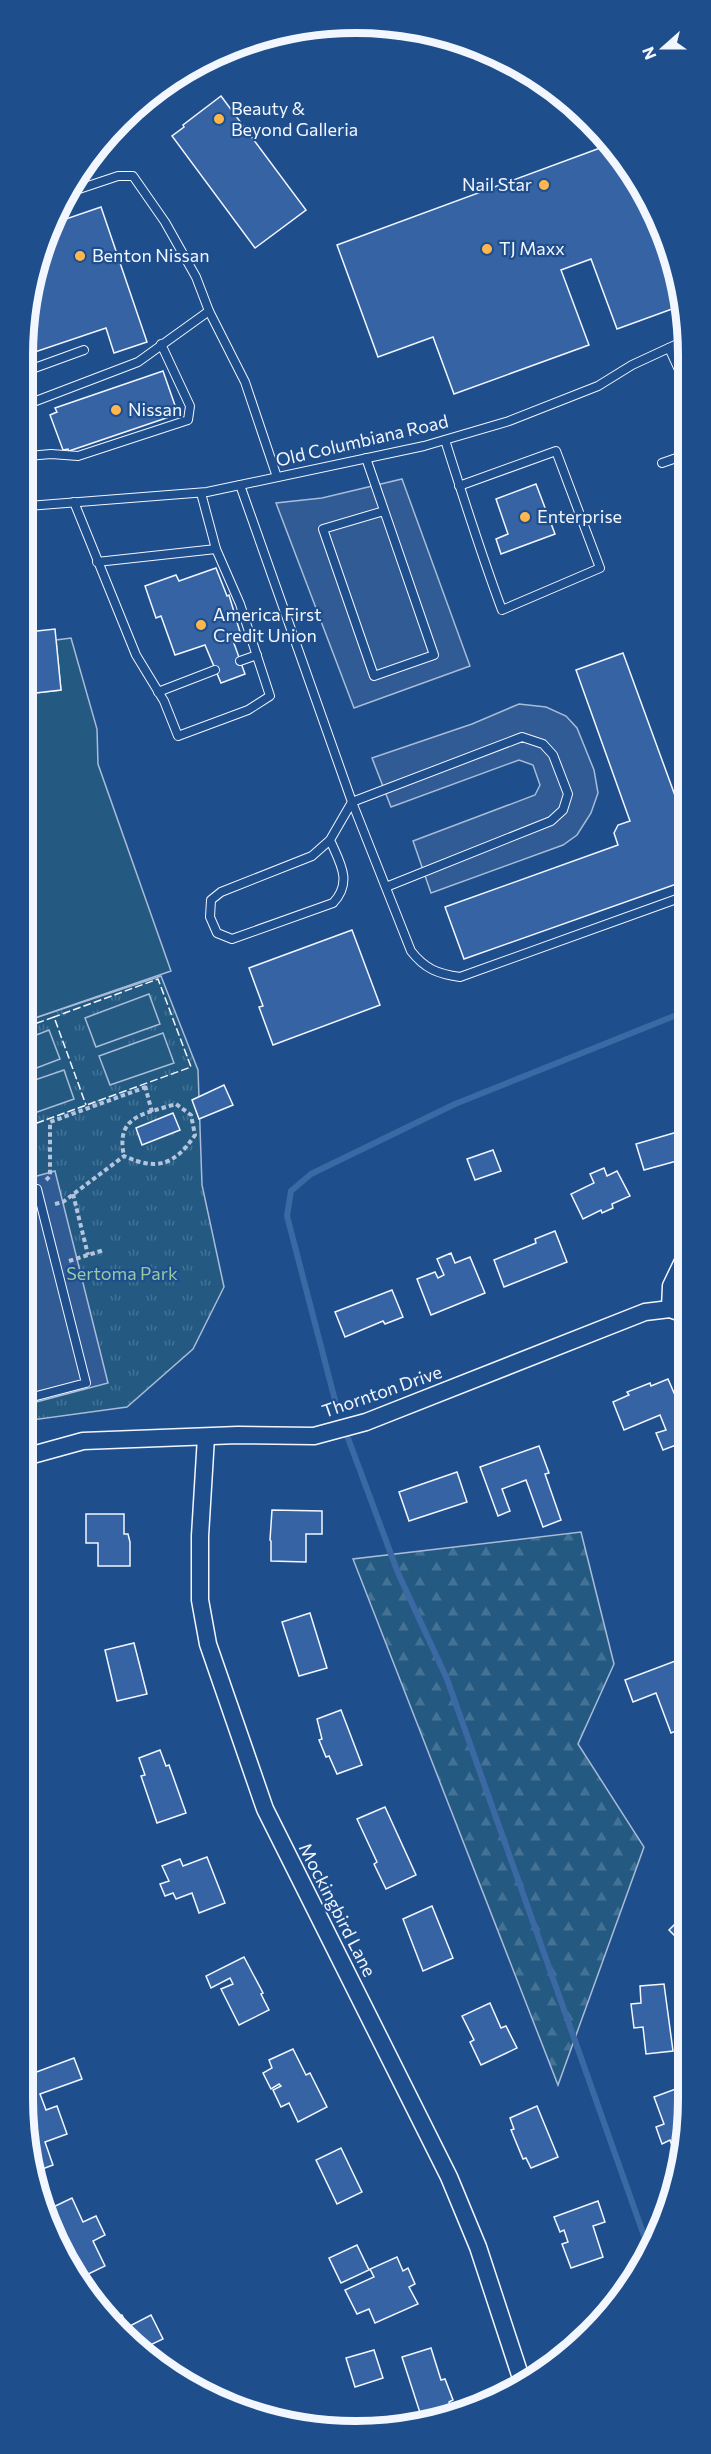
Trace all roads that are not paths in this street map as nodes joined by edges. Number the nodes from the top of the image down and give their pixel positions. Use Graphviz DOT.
graph roads {
  1 [pos="79,189"];
  2 [pos="209,311"];
  3 [pos="162,344"];
  4 [pos="677,344"];
  5 [pos="669,348"];
  6 [pos="84,350"];
  7 [pos="678,367"];
  8 [pos="33,368"];
  9 [pos="33,402"];
  10 [pos="445,441"];
  11 [pos="33,456"];
  12 [pos="678,457"];
  13 [pos="366,458"];
  14 [pos="662,463"];
  15 [pos="277,477"];
  16 [pos="240,485"];
  17 [pos="459,486"];
  18 [pos="201,493"];
  19 [pos="74,502"];
  20 [pos="33,506"];
  21 [pos="384,511"];
  22 [pos="216,549"];
  23 [pos="97,562"];
  24 [pos="257,655"];
  25 [pos="240,661"];
  26 [pos="214,670"];
  27 [pos="158,692"];
  28 [pos="352,802"];
  29 [pos="330,840"];
  30 [pos="386,887"];
  31 [pos="678,899"];
  32 [pos="33,1190"];
  33 [pos="678,1271"];
  34 [pos="677,1312"];
  35 [pos="33,1397"];
  36 [pos="206,1437"];
  37 [pos="33,1455"];
  38 [pos="520,2376"];
  1 -- 2 [label="lane"];
  2 -- 3 [label="lane"];
  2 -- 15 [label="lane"];
  3 -- 9 [label="lane"];
  3 -- 11 [label="lane"];
  4 -- 5 [label="lane, Old Columbiana Road"];
  5 -- 7 [label="lane"];
  5 -- 10 [label="lane, Old Columbiana Road"];
  6 -- 8 [label="lane"];
  10 -- 13 [label="lane, Old Columbiana Road"];
  10 -- 17 [label="lane"];
  12 -- 14 [label="lane"];
  13 -- 15 [label="lane, Old Columbiana Road"];
  13 -- 21 [label="lane"];
  15 -- 16 [label="lane, Old Columbiana Road"];
  16 -- 18 [label="lane, Old Columbiana Road"];
  16 -- 28 [label="lane"];
  17 -- 17 [label="lane"];
  18 -- 19 [label="lane, Old Columbiana Road"];
  18 -- 22 [label="lane"];
  19 -- 20 [label="lane, Old Columbiana Road"];
  19 -- 23 [label="lane"];
  21 -- 21 [label="lane"];
  22 -- 23 [label="lane"];
  22 -- 24 [label="lane"];
  23 -- 27 [label="lane"];
  24 -- 25 [label="lane"];
  24 -- 27 [label="lane"];
  26 -- 27 [label="lane"];
  28 -- 29 [label="lane"];
  28 -- 30 [label="lane"];
  28 -- 30 [label="lane"];
  29 -- 29 [label="lane"];
  30 -- 31 [label="lane"];
  32 -- 35 [label="lane"];
  33 -- 34 [label="street, Thornton Drive"];
  34 -- 36 [label="street, Thornton Drive"];
  36 -- 37 [label="street, Thornton Drive"];
  36 -- 38 [label="street, Mockingbird Lane"];
}
